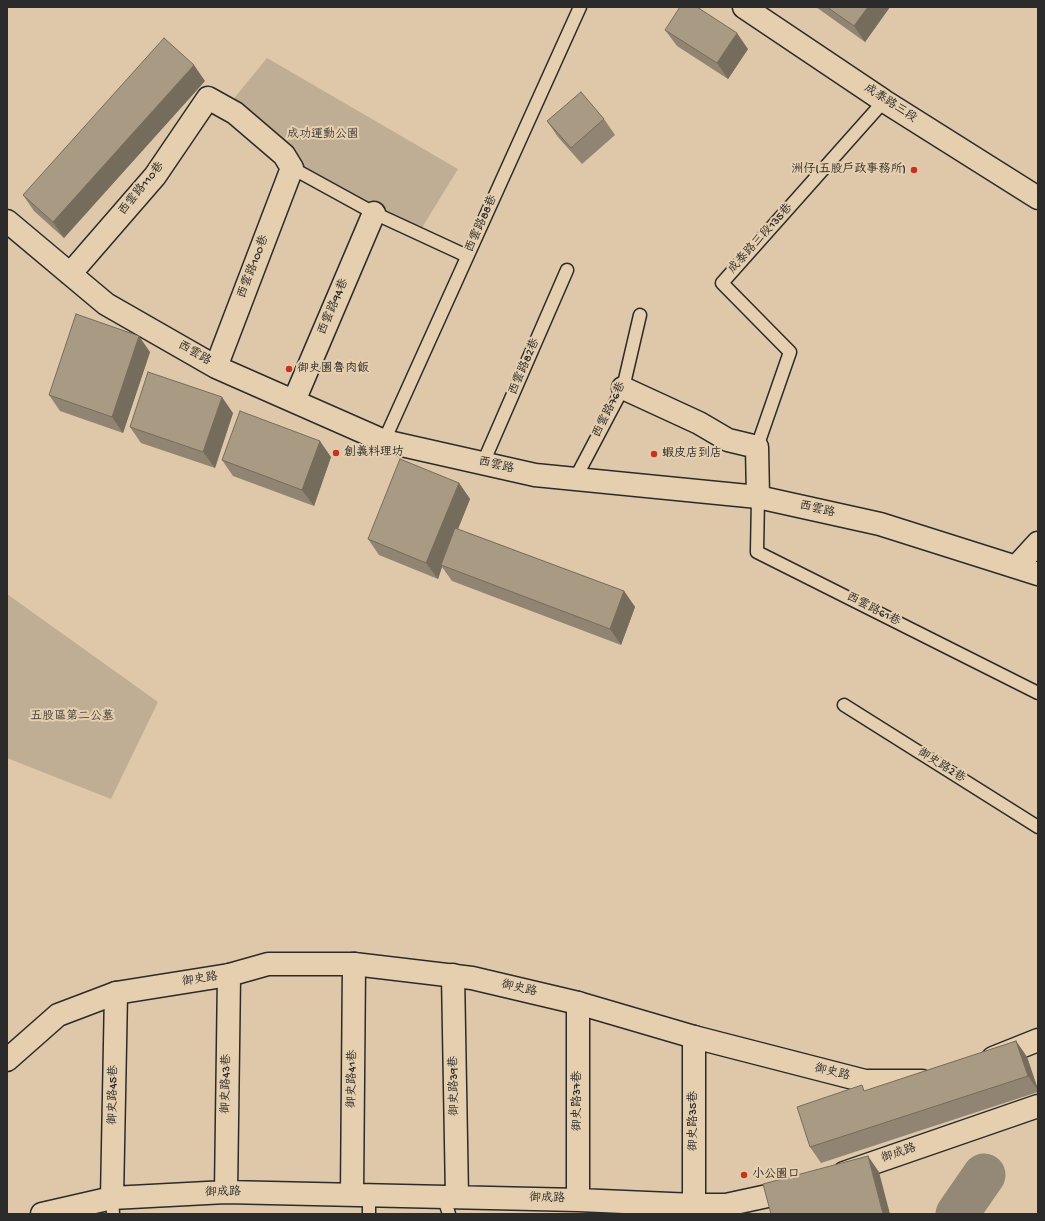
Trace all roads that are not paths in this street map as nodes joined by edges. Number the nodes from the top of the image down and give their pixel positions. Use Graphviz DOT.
graph roads {
  1 [pos="580,7"];
  2 [pos="744,7"];
  3 [pos="884,101"];
  4 [pos="292,168"];
  5 [pos="1038,198"];
  6 [pos="374,213"];
  7 [pos="7,221"];
  8 [pos="468,256"];
  9 [pos="567,270"];
  10 [pos="70,274"];
  11 [pos="640,315"];
  12 [pos="216,367"];
  13 [pos="623,388"];
  14 [pos="294,401"];
  15 [pos="384,441"];
  16 [pos="757,447"];
  17 [pos="483,463"];
  18 [pos="575,479"];
  19 [pos="758,497"];
  20 [pos="1038,543"];
  21 [pos="1016,567"];
  22 [pos="1038,574"];
  23 [pos="1038,693"];
  24 [pos="844,705"];
  25 [pos="1038,827"];
  26 [pos="354,964"];
  27 [pos="229,975"];
  28 [pos="453,975"];
  29 [pos="116,993"];
  30 [pos="578,1003"];
  31 [pos="694,1037"];
  32 [pos="1038,1040"];
  33 [pos="7,1060"];
  34 [pos="975,1064"];
  35 [pos="940,1076"];
  36 [pos="1038,1106"];
  37 [pos="226,1192"];
  38 [pos="578,1200"];
  39 [pos="363,1201"];
  40 [pos="450,1202"];
  41 [pos="113,1206"];
  42 [pos="694,1206"];
  43 [pos="42,1214"];
  1 -- 8 [label="lane, 西雲路88巷"];
  2 -- 3 [label="street, 成泰路三段"];
  3 -- 5 [label="street, 成泰路三段"];
  3 -- 16 [label="lane, 成泰路三段135巷"];
  4 -- 6 [label="lane"];
  4 -- 10 [label="street, 西雲路110巷"];
  4 -- 12 [label="street, 西雲路100巷"];
  6 -- 8 [label="lane"];
  6 -- 14 [label="street, 西雲路94巷"];
  7 -- 10 [label="street, 西雲路"];
  8 -- 15 [label="lane, 西雲路88巷"];
  9 -- 17 [label="lane, 西雲路82巷"];
  10 -- 12 [label="street, 西雲路"];
  11 -- 13 [label="lane, 西雲路76巷"];
  12 -- 14 [label="street, 西雲路"];
  13 -- 16 [label="street"];
  13 -- 18 [label="lane, 西雲路76巷"];
  14 -- 15 [label="street, 西雲路"];
  15 -- 17 [label="street, 西雲路"];
  16 -- 19 [label="street"];
  17 -- 18 [label="street, 西雲路"];
  18 -- 19 [label="street, 西雲路"];
  19 -- 21 [label="street, 西雲路"];
  19 -- 23 [label="lane, 西雲路61巷"];
  20 -- 21 [label="street"];
  21 -- 22 [label="street, 西雲路"];
  24 -- 25 [label="lane, 御史路2巷"];
  26 -- 27 [label="street, 御史路"];
  26 -- 28 [label="street, 御史路"];
  26 -- 39 [label="street, 御史路41巷"];
  27 -- 29 [label="street, 御史路"];
  27 -- 37 [label="street, 御史路43巷"];
  28 -- 30 [label="street, 御史路"];
  28 -- 40 [label="street, 御史路39巷"];
  29 -- 33 [label="street, 御史路"];
  29 -- 41 [label="street, 御史路45巷"];
  30 -- 31 [label="street, 御史路"];
  30 -- 38 [label="street, 御史路37巷"];
  31 -- 35 [label="street, 御史路"];
  31 -- 42 [label="street, 御史路35巷"];
  32 -- 34 [label="street"];
  36 -- 42 [label="street, 御成路"];
  37 -- 39 [label="street, 御成路"];
  37 -- 41 [label="street, 御成路"];
  38 -- 40 [label="street, 御成路"];
  38 -- 42 [label="street, 御成路"];
  39 -- 40 [label="street, 御成路"];
  41 -- 43 [label="street, 御成路"];
}
